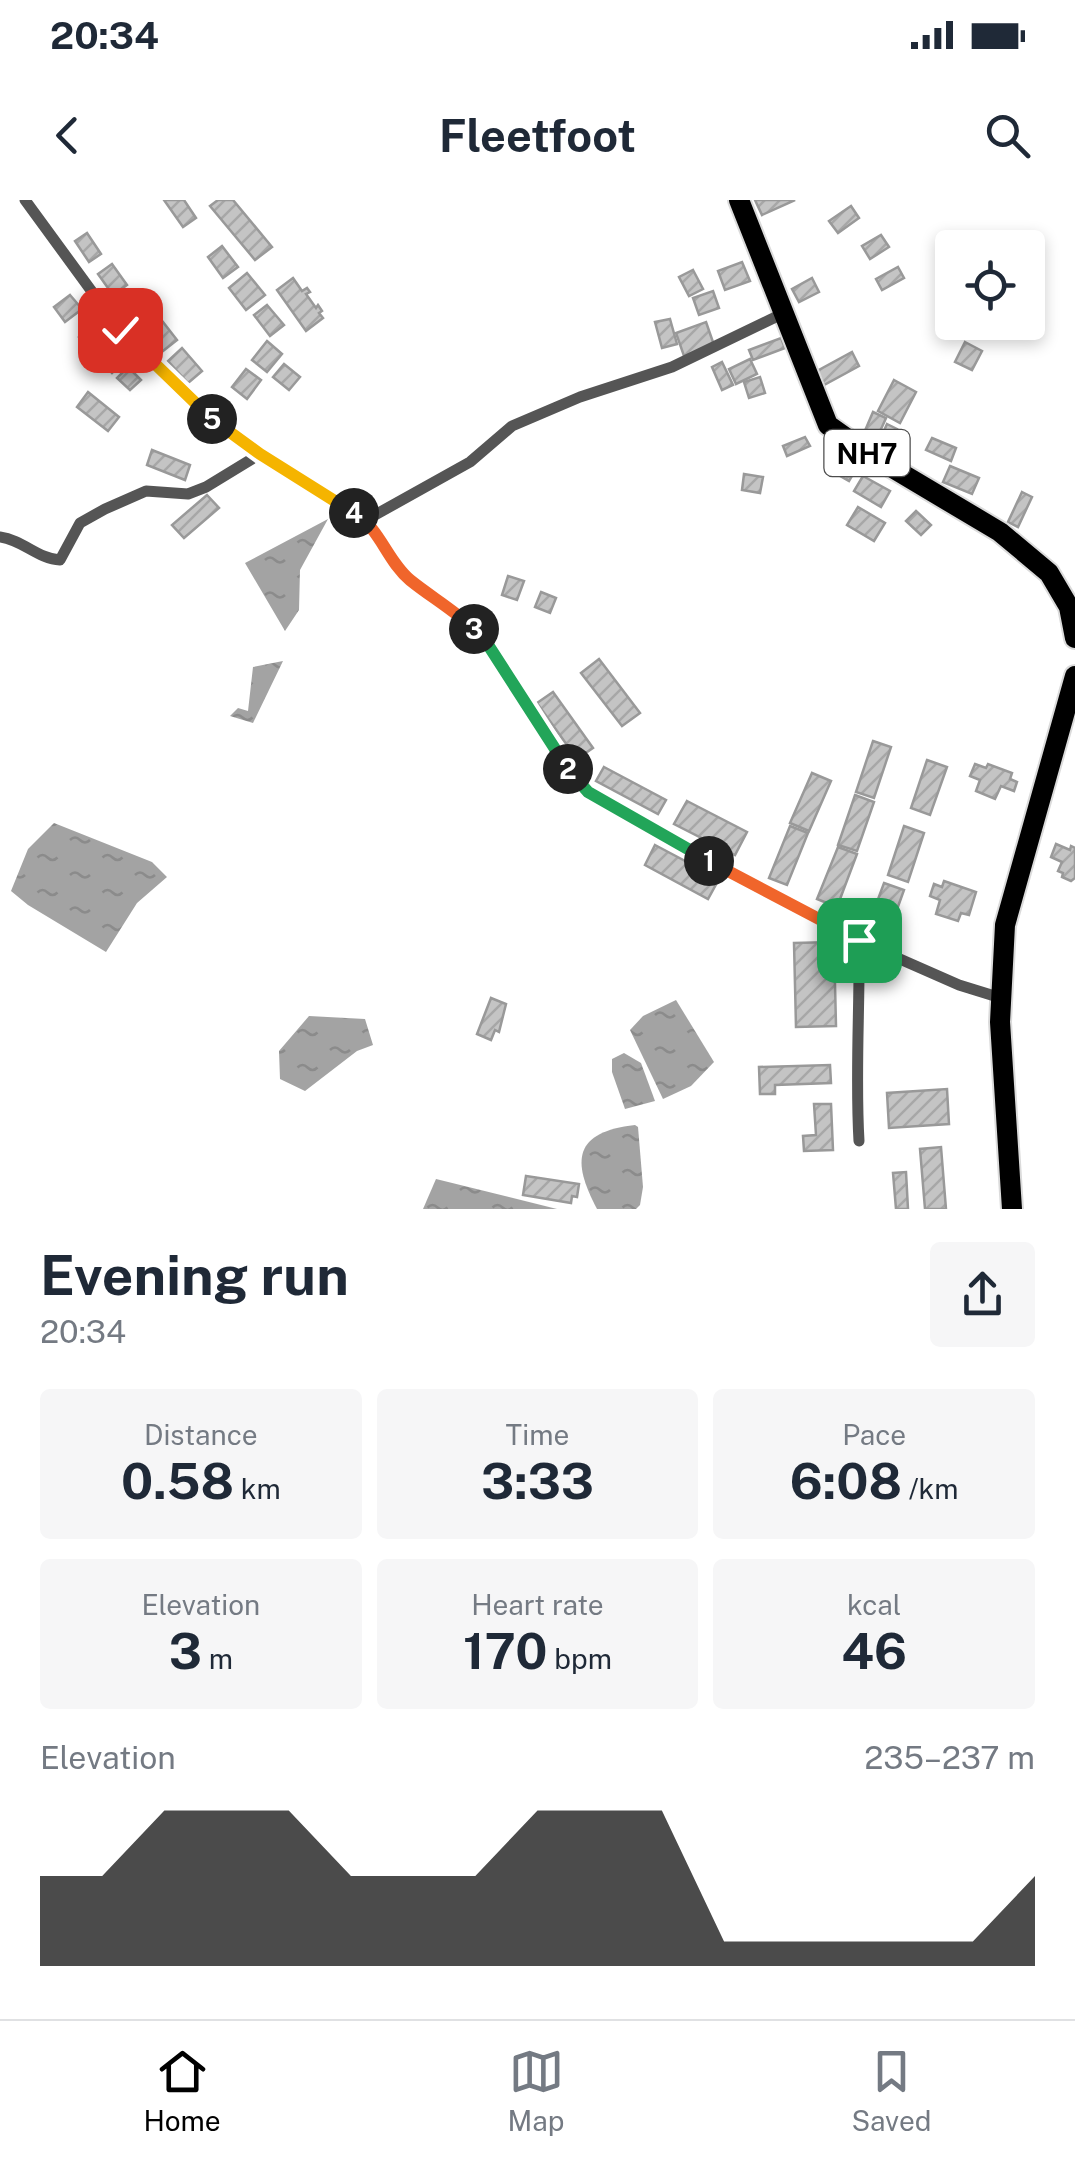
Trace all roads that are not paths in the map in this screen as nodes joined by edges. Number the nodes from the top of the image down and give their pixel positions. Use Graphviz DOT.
graph roads {
  1 [pos="25,200"];
  2 [pos="739,200"];
  3 [pos="784,313"];
  4 [pos="260,454"];
  5 [pos="366,520"];
  6 [pos="0,538"];
  7 [pos="1075,638"];
  8 [pos="1075,676"];
  9 [pos="859,940"];
  10 [pos="1001,998"];
  11 [pos="859,1140"];
  12 [pos="1012,1209"];
  1 -- 4 [label="street"];
  2 -- 3 [label="highway, NH7"];
  3 -- 5 [label="street"];
  3 -- 7 [label="highway, NH7"];
  4 -- 5 [label="street"];
  4 -- 6 [label="street"];
  5 -- 9 [label="street"];
  8 -- 10 [label="highway"];
  9 -- 10 [label="street"];
  9 -- 11 [label="street"];
  10 -- 12 [label="highway"];
}
